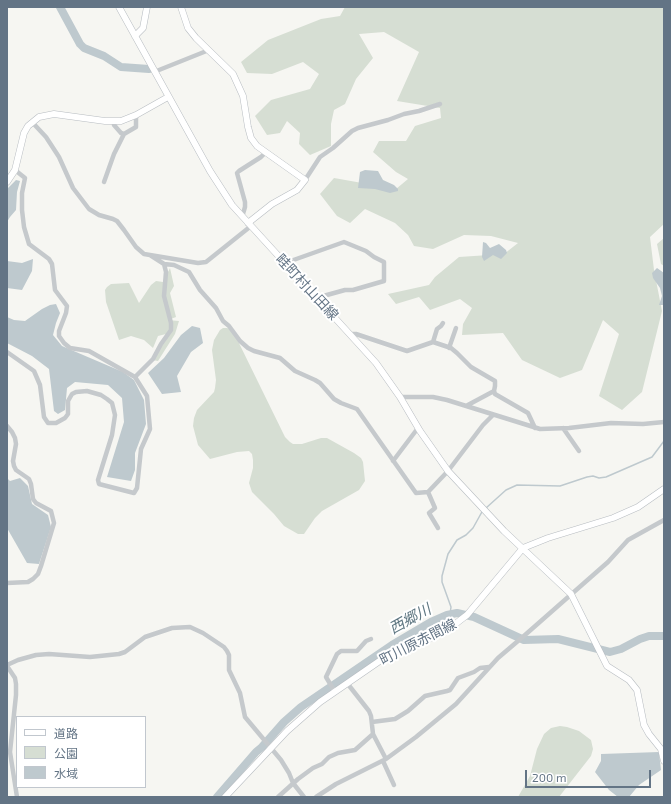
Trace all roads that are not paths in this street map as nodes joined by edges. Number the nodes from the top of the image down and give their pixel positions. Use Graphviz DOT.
graph roads {
  1 [pos="119,7"];
  2 [pos="147,7"];
  3 [pos="182,7"];
  4 [pos="135,36"];
  5 [pos="208,50"];
  6 [pos="154,72"];
  7 [pos="168,97"];
  8 [pos="440,104"];
  9 [pos="136,116"];
  10 [pos="32,122"];
  11 [pos="114,122"];
  12 [pos="124,134"];
  13 [pos="266,152"];
  14 [pos="15,170"];
  15 [pos="305,180"];
  16 [pos="7,182"];
  17 [pos="104,182"];
  18 [pos="242,216"];
  19 [pos="249,225"];
  20 [pos="150,255"];
  21 [pos="285,263"];
  22 [pos="164,264"];
  23 [pos="316,298"];
  24 [pos="443,323"];
  25 [pos="456,328"];
  26 [pos="351,334"];
  27 [pos="433,342"];
  28 [pos="449,348"];
  29 [pos="7,352"];
  30 [pos="135,377"];
  31 [pos="494,391"];
  32 [pos="400,398"];
  33 [pos="466,406"];
  34 [pos="493,415"];
  35 [pos="664,422"];
  36 [pos="7,426"];
  37 [pos="418,428"];
  38 [pos="534,428"];
  39 [pos="563,428"];
  40 [pos="579,451"];
  41 [pos="393,461"];
  42 [pos="448,471"];
  43 [pos="664,489"];
  44 [pos="428,492"];
  45 [pos="664,520"];
  46 [pos="438,528"];
  47 [pos="523,548"];
  48 [pos="7,583"];
  49 [pos="571,594"];
  50 [pos="371,639"];
  51 [pos="7,665"];
  52 [pos="489,667"];
  53 [pos="347,683"];
  54 [pos="335,692"];
  55 [pos="372,722"];
  56 [pos="373,734"];
  57 [pos="269,746"];
  58 [pos="384,760"];
  59 [pos="664,761"];
  60 [pos="293,784"];
  61 [pos="394,785"];
  62 [pos="17,797"];
  63 [pos="225,797"];
  64 [pos="278,797"];
  65 [pos="304,797"];
  66 [pos="316,797"];
  1 -- 4 [label="main road, 畦町村山田線"];
  2 -- 4 [label="main road"];
  3 -- 5 [label="main road"];
  4 -- 6 [label="main road, 畦町村山田線"];
  5 -- 6 [label="street"];
  5 -- 13 [label="main road"];
  6 -- 7 [label="main road, 畦町村山田線"];
  7 -- 9 [label="main road"];
  7 -- 18 [label="main road, 畦町村山田線"];
  8 -- 15 [label="street"];
  9 -- 11 [label="main road"];
  9 -- 12 [label="street"];
  10 -- 11 [label="main road"];
  10 -- 14 [label="main road"];
  10 -- 20 [label="street"];
  11 -- 12 [label="street"];
  12 -- 17 [label="street"];
  13 -- 15 [label="main road"];
  13 -- 18 [label="street"];
  14 -- 16 [label="main road"];
  14 -- 30 [label="street"];
  15 -- 19 [label="main road"];
  18 -- 19 [label="main road, 畦町村山田線"];
  19 -- 20 [label="street"];
  19 -- 21 [label="main road, 畦町村山田線"];
  20 -- 22 [label="street"];
  21 -- 23 [label="main road, 畦町村山田線"];
  21 -- 23 [label="street"];
  22 -- 30 [label="street"];
  22 -- 41 [label="street"];
  23 -- 26 [label="main road, 畦町村山田線"];
  24 -- 27 [label="street"];
  25 -- 28 [label="street"];
  26 -- 27 [label="street"];
  26 -- 32 [label="main road, 畦町村山田線"];
  27 -- 28 [label="street"];
  28 -- 31 [label="street"];
  29 -- 30 [label="street"];
  31 -- 33 [label="street"];
  31 -- 38 [label="street"];
  32 -- 33 [label="street"];
  32 -- 37 [label="main road, 畦町村山田線"];
  33 -- 34 [label="street"];
  34 -- 38 [label="street"];
  34 -- 42 [label="street"];
  35 -- 39 [label="street"];
  36 -- 48 [label="street"];
  37 -- 41 [label="street"];
  37 -- 42 [label="main road, 畦町村山田線"];
  38 -- 39 [label="street"];
  39 -- 40 [label="street"];
  41 -- 44 [label="street"];
  42 -- 44 [label="street"];
  42 -- 47 [label="main road, 畦町村山田線"];
  43 -- 47 [label="main road, 町川原赤間線"];
  44 -- 46 [label="street"];
  45 -- 49 [label="street"];
  47 -- 49 [label="main road, 畦町村山田線"];
  47 -- 53 [label="main road, 町川原赤間線"];
  49 -- 52 [label="street"];
  49 -- 59 [label="main road"];
  50 -- 54 [label="street"];
  51 -- 57 [label="street"];
  51 -- 62 [label="street"];
  52 -- 55 [label="street"];
  52 -- 58 [label="street"];
  53 -- 54 [label="main road, 町川原赤間線"];
  53 -- 55 [label="street"];
  54 -- 57 [label="main road, 町川原赤間線"];
  55 -- 56 [label="street"];
  56 -- 58 [label="street"];
  56 -- 60 [label="street"];
  57 -- 60 [label="street"];
  57 -- 63 [label="main road, 町川原赤間線"];
  58 -- 61 [label="street"];
  58 -- 66 [label="street"];
  60 -- 64 [label="street"];
  60 -- 65 [label="street"];
}
